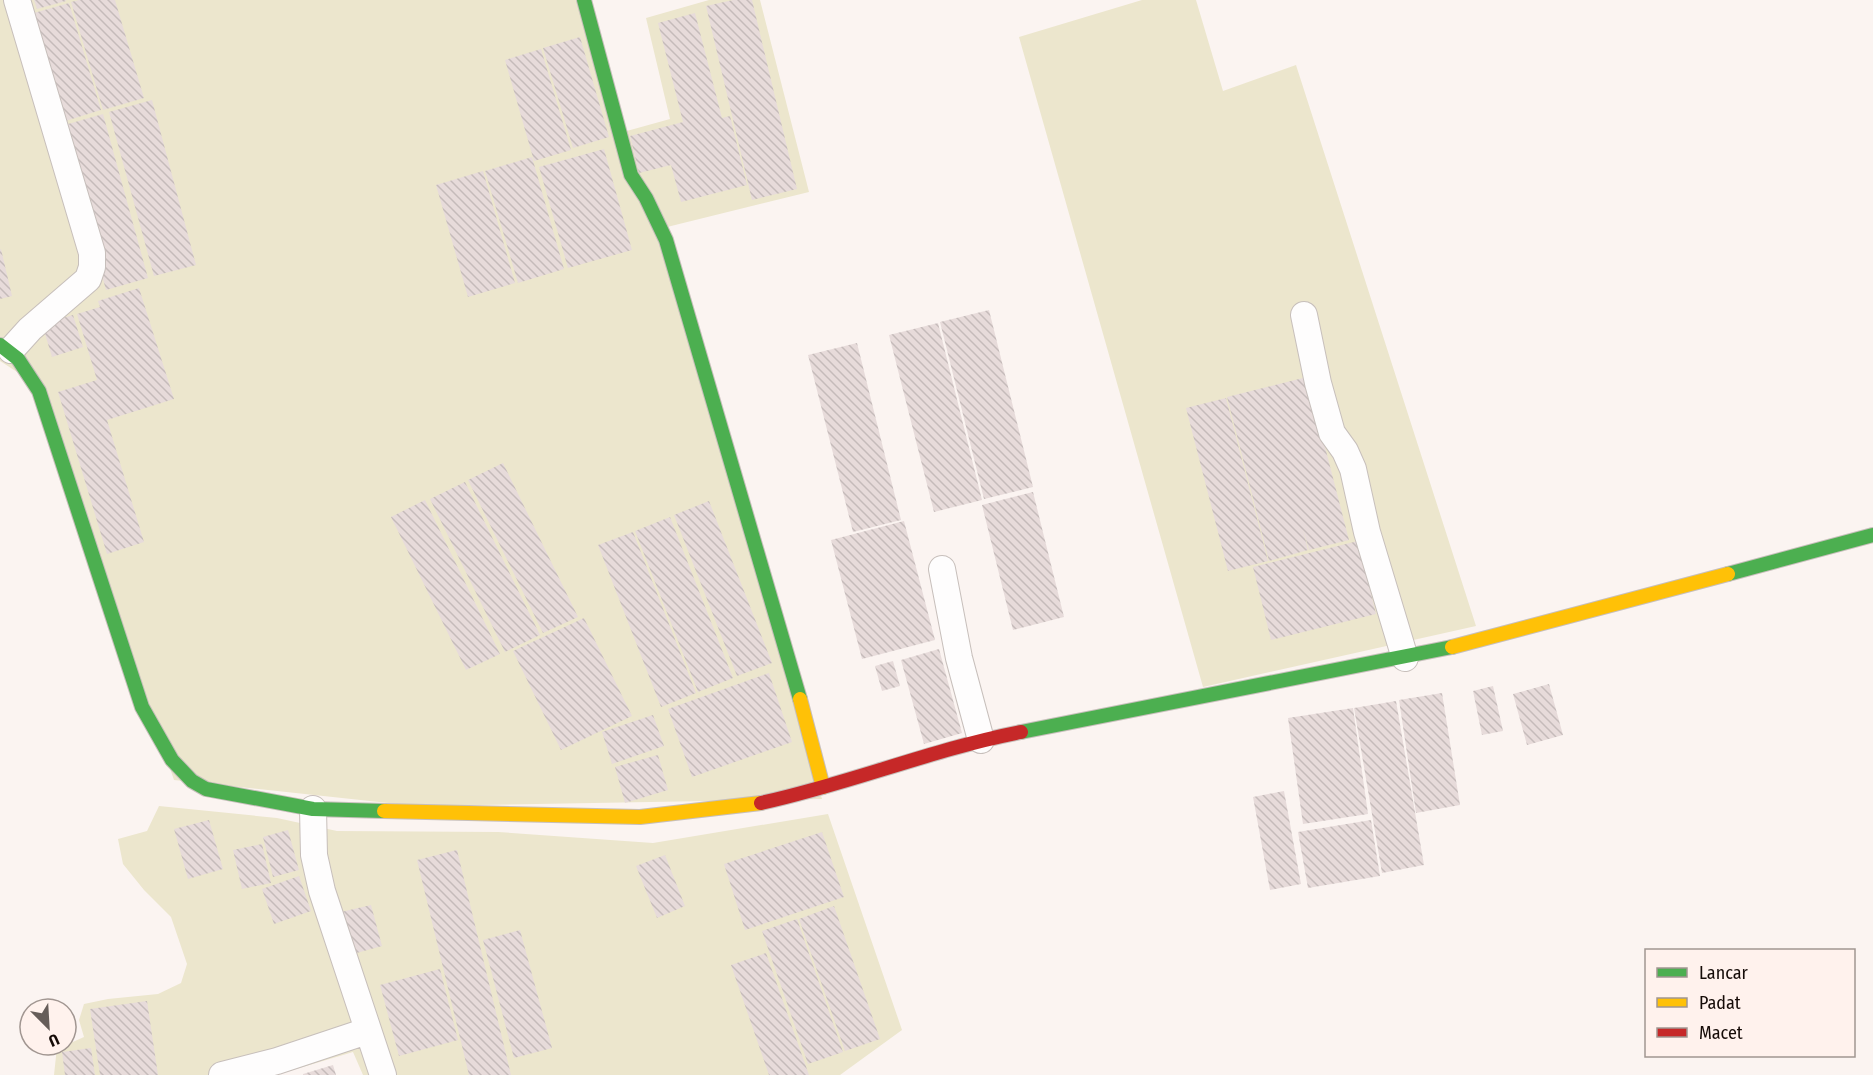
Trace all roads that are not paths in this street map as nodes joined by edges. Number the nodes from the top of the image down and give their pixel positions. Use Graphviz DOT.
graph roads {
  1 [pos="17,0"];
  2 [pos="584,0"];
  3 [pos="1304,315"];
  4 [pos="5,348"];
  5 [pos="1873,535"];
  6 [pos="942,569"];
  7 [pos="1404,658"];
  8 [pos="981,740"];
  9 [pos="823,787"];
  10 [pos="313,809"];
  11 [pos="367,1031"];
  12 [pos="222,1075"];
  13 [pos="383,1075"];
  1 -- 4 [label="street"];
  2 -- 9 [label="street"];
  3 -- 7 [label="street"];
  4 -- 10 [label="street"];
  5 -- 7 [label="street"];
  6 -- 8 [label="street"];
  7 -- 8 [label="street"];
  8 -- 9 [label="street"];
  9 -- 10 [label="street"];
  10 -- 11 [label="street"];
  11 -- 12 [label="street"];
  11 -- 13 [label="street"];
}
